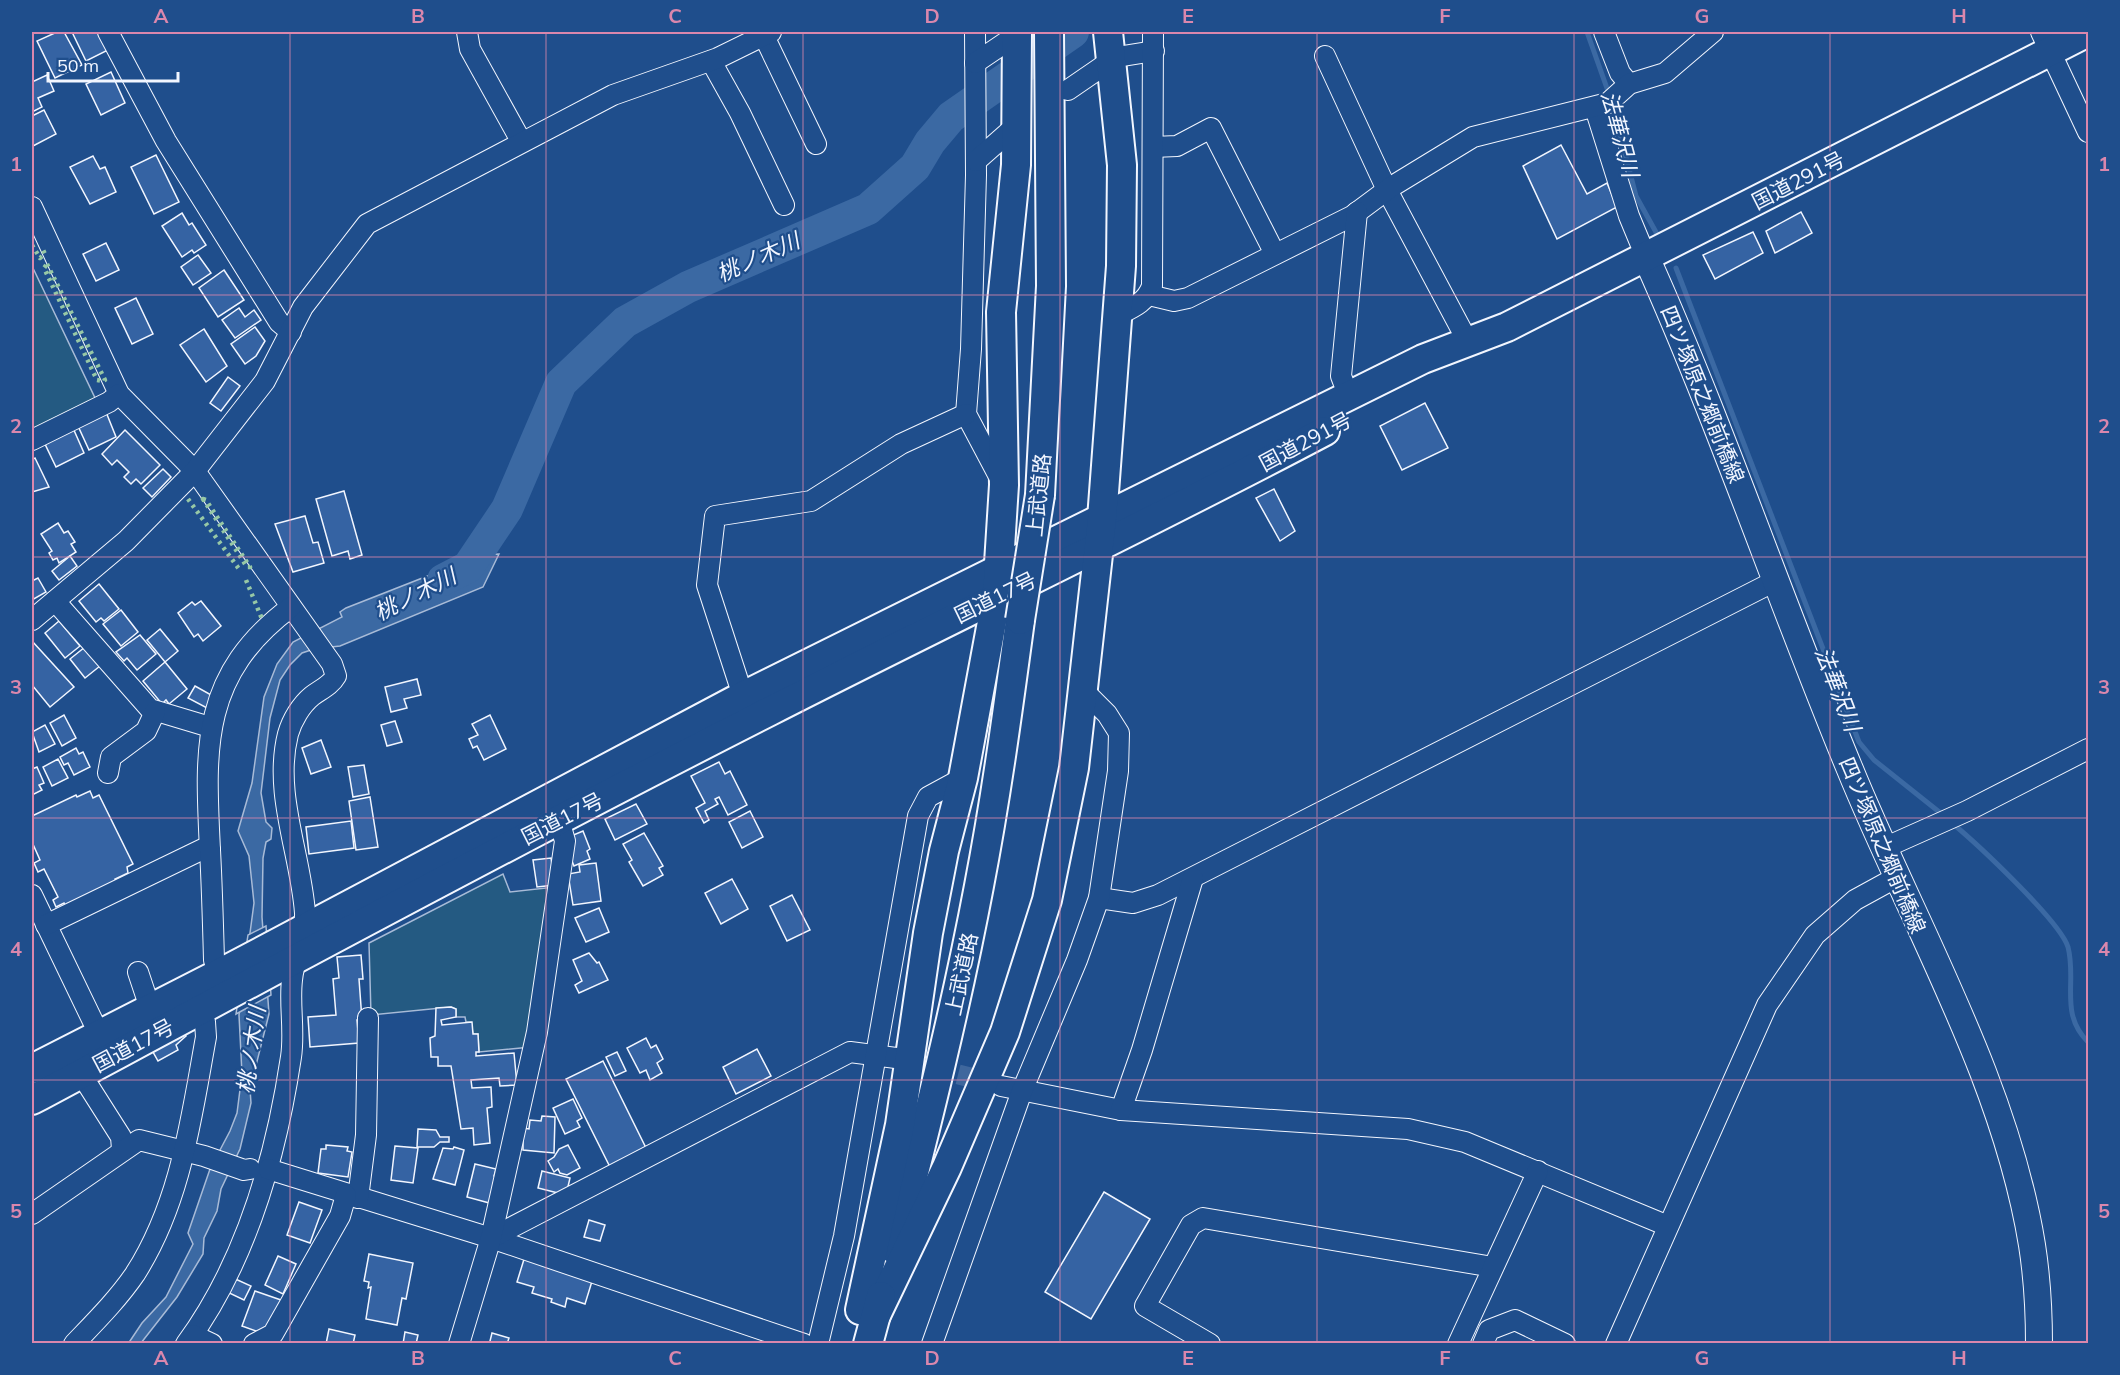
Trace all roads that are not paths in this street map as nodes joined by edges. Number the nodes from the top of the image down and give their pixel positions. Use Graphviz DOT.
graph roads {
  1 [pos="108,32"];
  2 [pos="467,32"];
  3 [pos="975,32"];
  4 [pos="1049,32"];
  5 [pos="1604,32"];
  6 [pos="1713,32"];
  7 [pos="2088,32"];
  8 [pos="767,34"];
  9 [pos="1014,38"];
  10 [pos="1153,41"];
  11 [pos="2046,41"];
  12 [pos="1111,51"];
  13 [pos="1326,56"];
  14 [pos="711,61"];
  15 [pos="975,69"];
  16 [pos="1629,84"];
  17 [pos="1595,108"];
  18 [pos="1034,109"];
  19 [pos="2088,132"];
  20 [pos="521,141"];
  21 [pos="816,144"];
  22 [pos="1153,147"];
  23 [pos="976,153"];
  24 [pos="1387,190"];
  25 [pos="784,206"];
  26 [pos="32,207"];
  27 [pos="1357,212"];
  28 [pos="1275,254"];
  29 [pos="1646,257"];
  30 [pos="1149,296"];
  31 [pos="1116,316"];
  32 [pos="1507,327"];
  33 [pos="291,332"];
  34 [pos="1468,342"];
  35 [pos="119,394"];
  36 [pos="1349,397"];
  37 [pos="966,414"];
  38 [pos="32,440"];
  39 [pos="195,471"];
  40 [pos="1004,485"];
  41 [pos="1100,533"];
  42 [pos="1775,580"];
  43 [pos="998,582"];
  44 [pos="55,601"];
  45 [pos="291,607"];
  46 [pos="32,620"];
  47 [pos="1083,690"];
  48 [pos="743,696"];
  49 [pos="155,712"];
  50 [pos="210,727"];
  51 [pos="2088,750"];
  52 [pos="108,773"];
  53 [pos="963,778"];
  54 [pos="558,820"];
  55 [pos="1884,848"];
  56 [pos="210,850"];
  57 [pos="1897,877"];
  58 [pos="1193,878"];
  59 [pos="1099,898"];
  60 [pos="33,903"];
  61 [pos="46,925"];
  62 [pos="305,928"];
  63 [pos="282,957"];
  64 [pos="138,972"];
  65 [pos="227,977"];
  66 [pos="150,1008"];
  67 [pos="199,1010"];
  68 [pos="368,1018"];
  69 [pos="99,1034"];
  70 [pos="874,1054"];
  71 [pos="896,1058"];
  72 [pos="32,1069"];
  73 [pos="81,1074"];
  74 [pos="1001,1086"];
  75 [pos="1023,1091"];
  76 [pos="32,1100"];
  77 [pos="1121,1110"];
  78 [pos="122,1149"];
  79 [pos="194,1154"];
  80 [pos="254,1169"];
  81 [pos="1538,1171"];
  82 [pos="352,1197"];
  83 [pos="32,1214"];
  84 [pos="1668,1226"];
  85 [pos="491,1238"];
  86 [pos="1492,1267"];
  87 [pos="868,1312"];
  88 [pos="190,1339"];
  89 [pos="74,1344"];
  90 [pos="212,1344"];
  91 [pos="254,1344"];
  92 [pos="459,1344"];
  93 [pos="804,1344"];
  94 [pos="818,1344"];
  95 [pos="850,1344"];
  96 [pos="868,1344"];
  97 [pos="932,1344"];
  98 [pos="1210,1344"];
  99 [pos="1458,1344"];
  100 [pos="1484,1344"];
  101 [pos="1565,1344"];
  102 [pos="1616,1344"];
  103 [pos="2039,1344"];
  1 -- 33 [label="street"];
  2 -- 20 [label="street"];
  3 -- 15 [label="street"];
  4 -- 18 [label="highway, 上武道路"];
  5 -- 16 [label="street"];
  6 -- 16 [label="street"];
  7 -- 11 [label="highway, 国道291号"];
  8 -- 14 [label="street"];
  8 -- 21 [label="street"];
  9 -- 15 [label="street"];
  9 -- 18 [label="highway"];
  10 -- 12 [label="street"];
  10 -- 22 [label="street"];
  11 -- 19 [label="street"];
  11 -- 29 [label="highway, 国道291号"];
  12 -- 18 [label="street"];
  12 -- 31 [label="highway"];
  13 -- 24 [label="street"];
  14 -- 20 [label="street"];
  14 -- 25 [label="street"];
  15 -- 23 [label="street"];
  16 -- 17 [label="street"];
  17 -- 24 [label="street"];
  17 -- 29 [label="street"];
  18 -- 23 [label="street"];
  18 -- 40 [label="highway"];
  18 -- 87 [label="highway, 上武道路, bridge"];
  20 -- 33 [label="street"];
  22 -- 28 [label="street"];
  22 -- 30 [label="street"];
  23 -- 37 [label="street"];
  24 -- 27 [label="street"];
  24 -- 34 [label="street"];
  26 -- 35 [label="street"];
  27 -- 28 [label="street"];
  27 -- 36 [label="street"];
  28 -- 30 [label="street"];
  29 -- 32 [label="highway, 国道291号"];
  29 -- 42 [label="main road, 四ツ塚原之郷前橋線"];
  30 -- 31 [label="street"];
  31 -- 41 [label="highway"];
  32 -- 34 [label="highway, 国道291号"];
  32 -- 41 [label="highway, 国道291号"];
  33 -- 39 [label="street"];
  34 -- 36 [label="highway, 国道291号"];
  35 -- 38 [label="street"];
  35 -- 39 [label="street"];
  36 -- 41 [label="highway, 国道291号"];
  37 -- 40 [label="street"];
  37 -- 48 [label="street"];
  39 -- 44 [label="street"];
  39 -- 45 [label="street"];
  40 -- 43 [label="highway"];
  41 -- 43 [label="highway, 国道17号"];
  41 -- 47 [label="highway"];
  42 -- 55 [label="main road, 四ツ塚原之郷前橋線"];
  42 -- 58 [label="street"];
  43 -- 48 [label="highway, 国道17号"];
  43 -- 53 [label="highway"];
  43 -- 54 [label="highway, 国道17号"];
  44 -- 46 [label="street"];
  44 -- 49 [label="street"];
  45 -- 50 [label="street"];
  45 -- 62 [label="street"];
  47 -- 59 [label="street"];
  47 -- 87 [label="highway"];
  48 -- 62 [label="highway, 国道17号"];
  49 -- 50 [label="street"];
  49 -- 52 [label="street"];
  50 -- 56 [label="street"];
  51 -- 55 [label="street"];
  53 -- 70 [label="street"];
  53 -- 87 [label="highway"];
  54 -- 63 [label="highway, 国道17号"];
  54 -- 85 [label="street"];
  55 -- 57 [label="main road, 四ツ塚原之郷前橋線"];
  56 -- 61 [label="street"];
  56 -- 65 [label="street"];
  57 -- 84 [label="street"];
  57 -- 103 [label="main road, 四ツ塚原之郷前橋線"];
  58 -- 59 [label="street"];
  58 -- 77 [label="street"];
  59 -- 75 [label="street"];
  60 -- 61 [label="street"];
  61 -- 69 [label="street"];
  62 -- 63 [label="highway, 国道17号"];
  63 -- 65 [label="highway, 国道17号"];
  63 -- 80 [label="street"];
  64 -- 66 [label="street"];
  65 -- 66 [label="highway, 国道17号"];
  65 -- 67 [label="highway, 国道17号"];
  66 -- 69 [label="highway, 国道17号"];
  67 -- 73 [label="highway, 国道17号"];
  67 -- 79 [label="street"];
  68 -- 82 [label="street"];
  69 -- 72 [label="highway, 国道17号"];
  70 -- 71 [label="street"];
  70 -- 85 [label="street"];
  70 -- 94 [label="street"];
  73 -- 76 [label="highway, 国道17号"];
  73 -- 78 [label="street"];
  74 -- 75 [label="street"];
  75 -- 77 [label="street"];
  75 -- 97 [label="street"];
  77 -- 81 [label="street"];
  78 -- 79 [label="street"];
  78 -- 83 [label="street"];
  79 -- 80 [label="street"];
  79 -- 89 [label="street"];
  80 -- 82 [label="street"];
  80 -- 88 [label="street"];
  81 -- 84 [label="street"];
  81 -- 86 [label="street"];
  82 -- 85 [label="street"];
  82 -- 91 [label="street"];
  84 -- 102 [label="street"];
  85 -- 92 [label="street"];
  85 -- 93 [label="street"];
  86 -- 98 [label="street"];
  86 -- 99 [label="street"];
  87 -- 95 [label="highway, 上武道路"];
  87 -- 96 [label="highway, 上武道路"];
  88 -- 90 [label="street"];
  100 -- 101 [label="street"];
}
